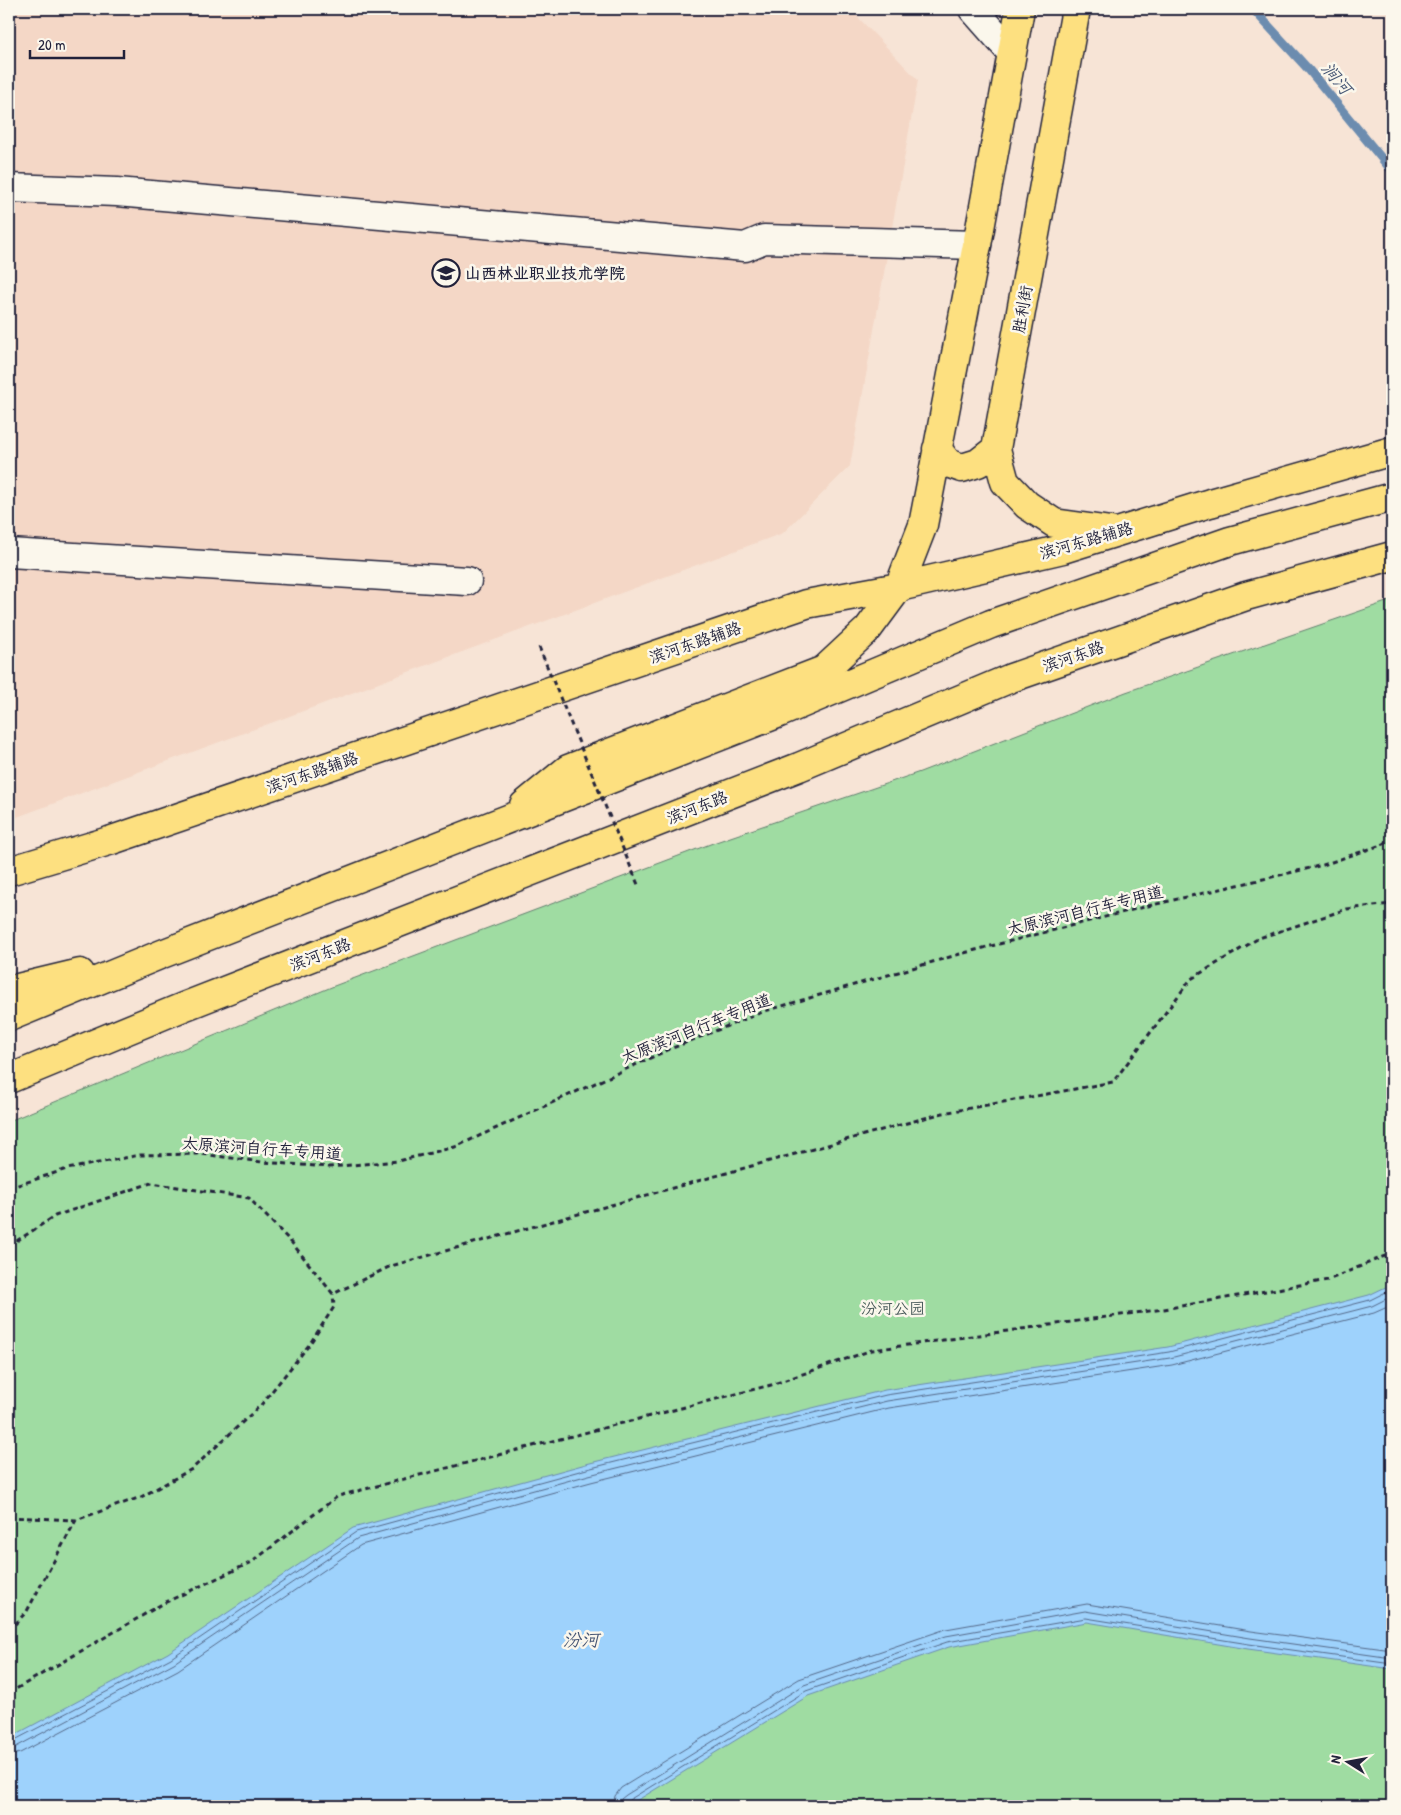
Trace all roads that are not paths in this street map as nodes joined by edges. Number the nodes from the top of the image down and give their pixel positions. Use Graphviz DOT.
graph roads {
  1 [pos="973,9"];
  2 [pos="1020,9"];
  3 [pos="1076,9"];
  4 [pos="1011,52"];
  5 [pos="9,188"];
  6 [pos="977,246"];
  7 [pos="937,449"];
  8 [pos="996,449"];
  9 [pos="1385,453"];
  10 [pos="1392,497"];
  11 [pos="1117,532"];
  12 [pos="9,553"];
  13 [pos="1392,556"];
  14 [pos="467,581"];
  15 [pos="899,587"];
  16 [pos="505,820"];
  17 [pos="9,871"];
  18 [pos="162,954"];
  19 [pos="9,990"];
  20 [pos="9,1017"];
  21 [pos="9,1079"];
  1 -- 4 [label="street"];
  2 -- 4 [label="main road"];
  3 -- 8 [label="main road, 胜利街"];
  4 -- 6 [label="main road"];
  5 -- 6 [label="street"];
  6 -- 7 [label="main road"];
  7 -- 8 [label="main road"];
  7 -- 15 [label="main road"];
  8 -- 11 [label="main road, 胜利街"];
  9 -- 11 [label="main road, 滨河东路辅路"];
  10 -- 16 [label="main road"];
  11 -- 15 [label="main road, 滨河东路辅路"];
  12 -- 14 [label="street"];
  13 -- 21 [label="main road, 滨河东路"];
  15 -- 16 [label="main road"];
  15 -- 17 [label="main road, 滨河东路辅路"];
  16 -- 18 [label="main road"];
  18 -- 19 [label="main road"];
  18 -- 20 [label="main road"];
}
